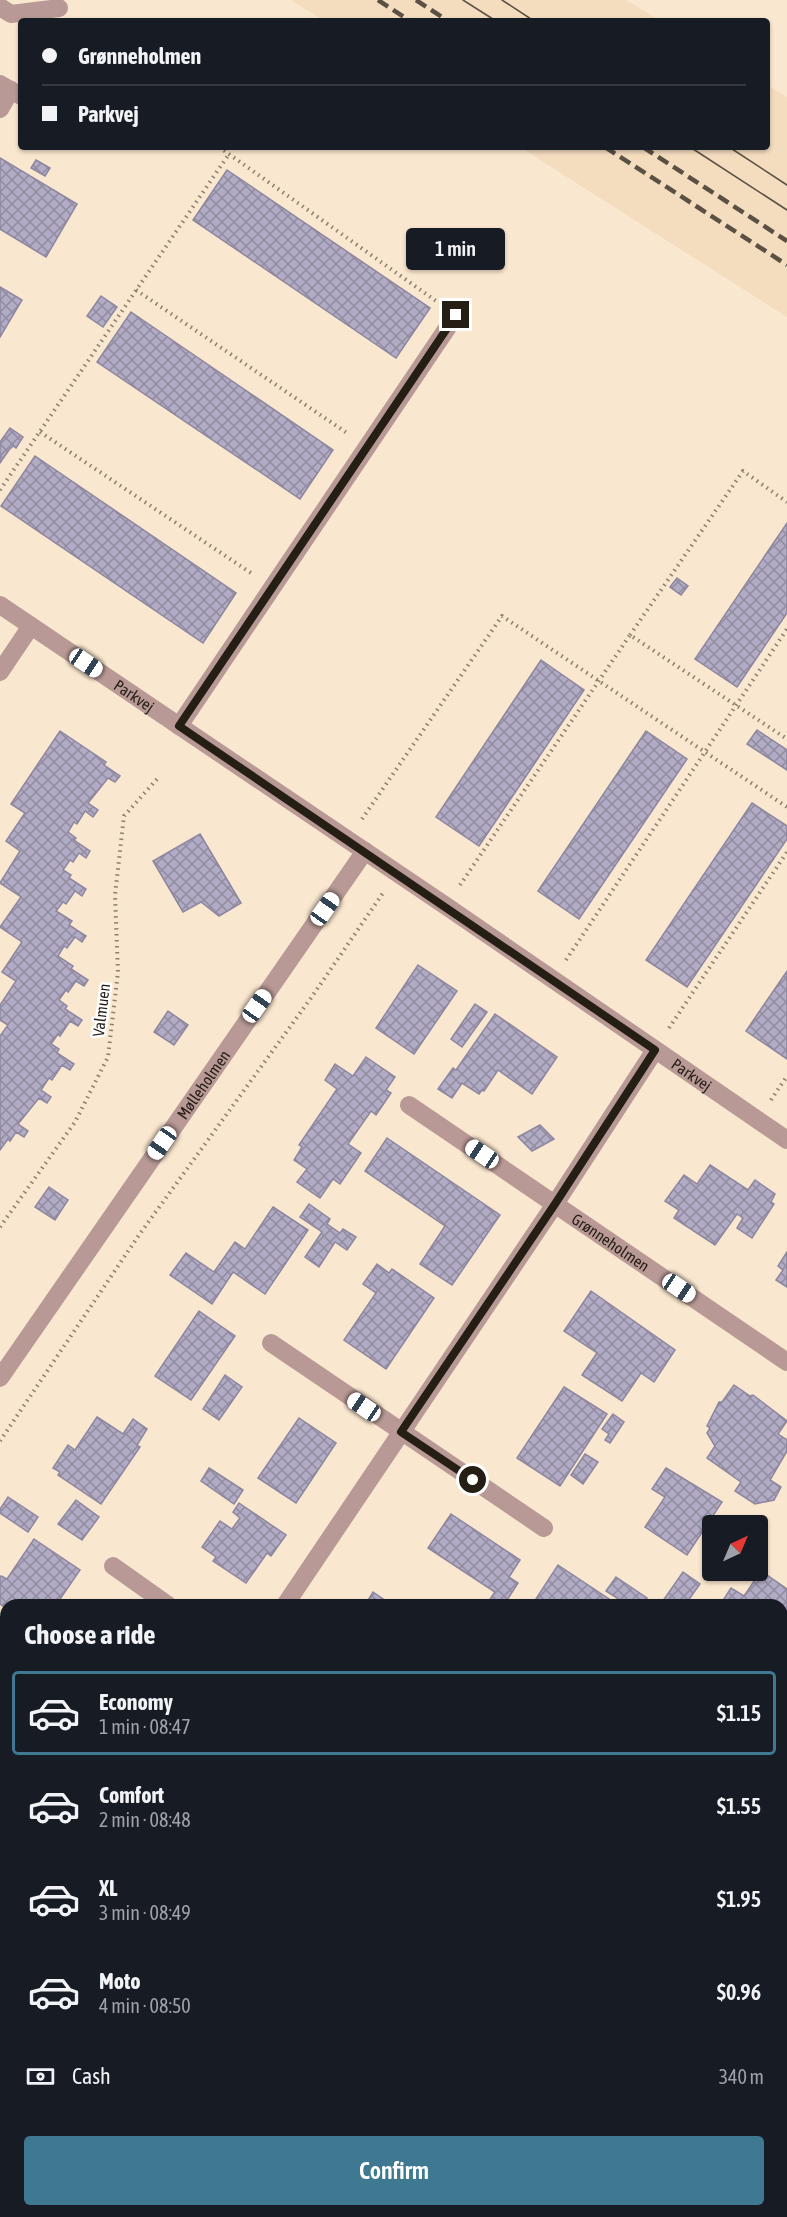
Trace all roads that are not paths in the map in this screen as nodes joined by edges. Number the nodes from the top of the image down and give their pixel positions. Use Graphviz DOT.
graph roads {
  1 [pos="0,7"];
  2 [pos="59,8"];
  3 [pos="11,90"];
  4 [pos="0,109"];
  5 [pos="456,315"];
  6 [pos="0,605"];
  7 [pos="31,626"];
  8 [pos="0,672"];
  9 [pos="179,726"];
  10 [pos="365,851"];
  11 [pos="655,1050"];
  12 [pos="409,1105"];
  13 [pos="787,1140"];
  14 [pos="555,1204"];
  15 [pos="271,1343"];
  16 [pos="787,1362"];
  17 [pos="0,1378"];
  18 [pos="401,1432"];
  19 [pos="544,1528"];
  20 [pos="113,1566"];
  21 [pos="160,1599"];
  22 [pos="289,1599"];
  1 -- 2 [label="street"];
  3 -- 4 [label="street"];
  5 -- 9 [label="street"];
  6 -- 7 [label="street, Parkvej"];
  7 -- 8 [label="street"];
  7 -- 9 [label="street, Parkvej"];
  9 -- 10 [label="street, Parkvej"];
  10 -- 11 [label="street, Parkvej"];
  10 -- 17 [label="street, Mølleholmen"];
  11 -- 13 [label="street, Parkvej"];
  11 -- 14 [label="street, Grønneholmen"];
  12 -- 14 [label="street, Grønneholmen"];
  14 -- 16 [label="street, Grønneholmen"];
  14 -- 18 [label="street, Grønneholmen"];
  15 -- 18 [label="street"];
  18 -- 19 [label="street"];
  18 -- 22 [label="street, Grønneholmen"];
  20 -- 21 [label="street"];
}
